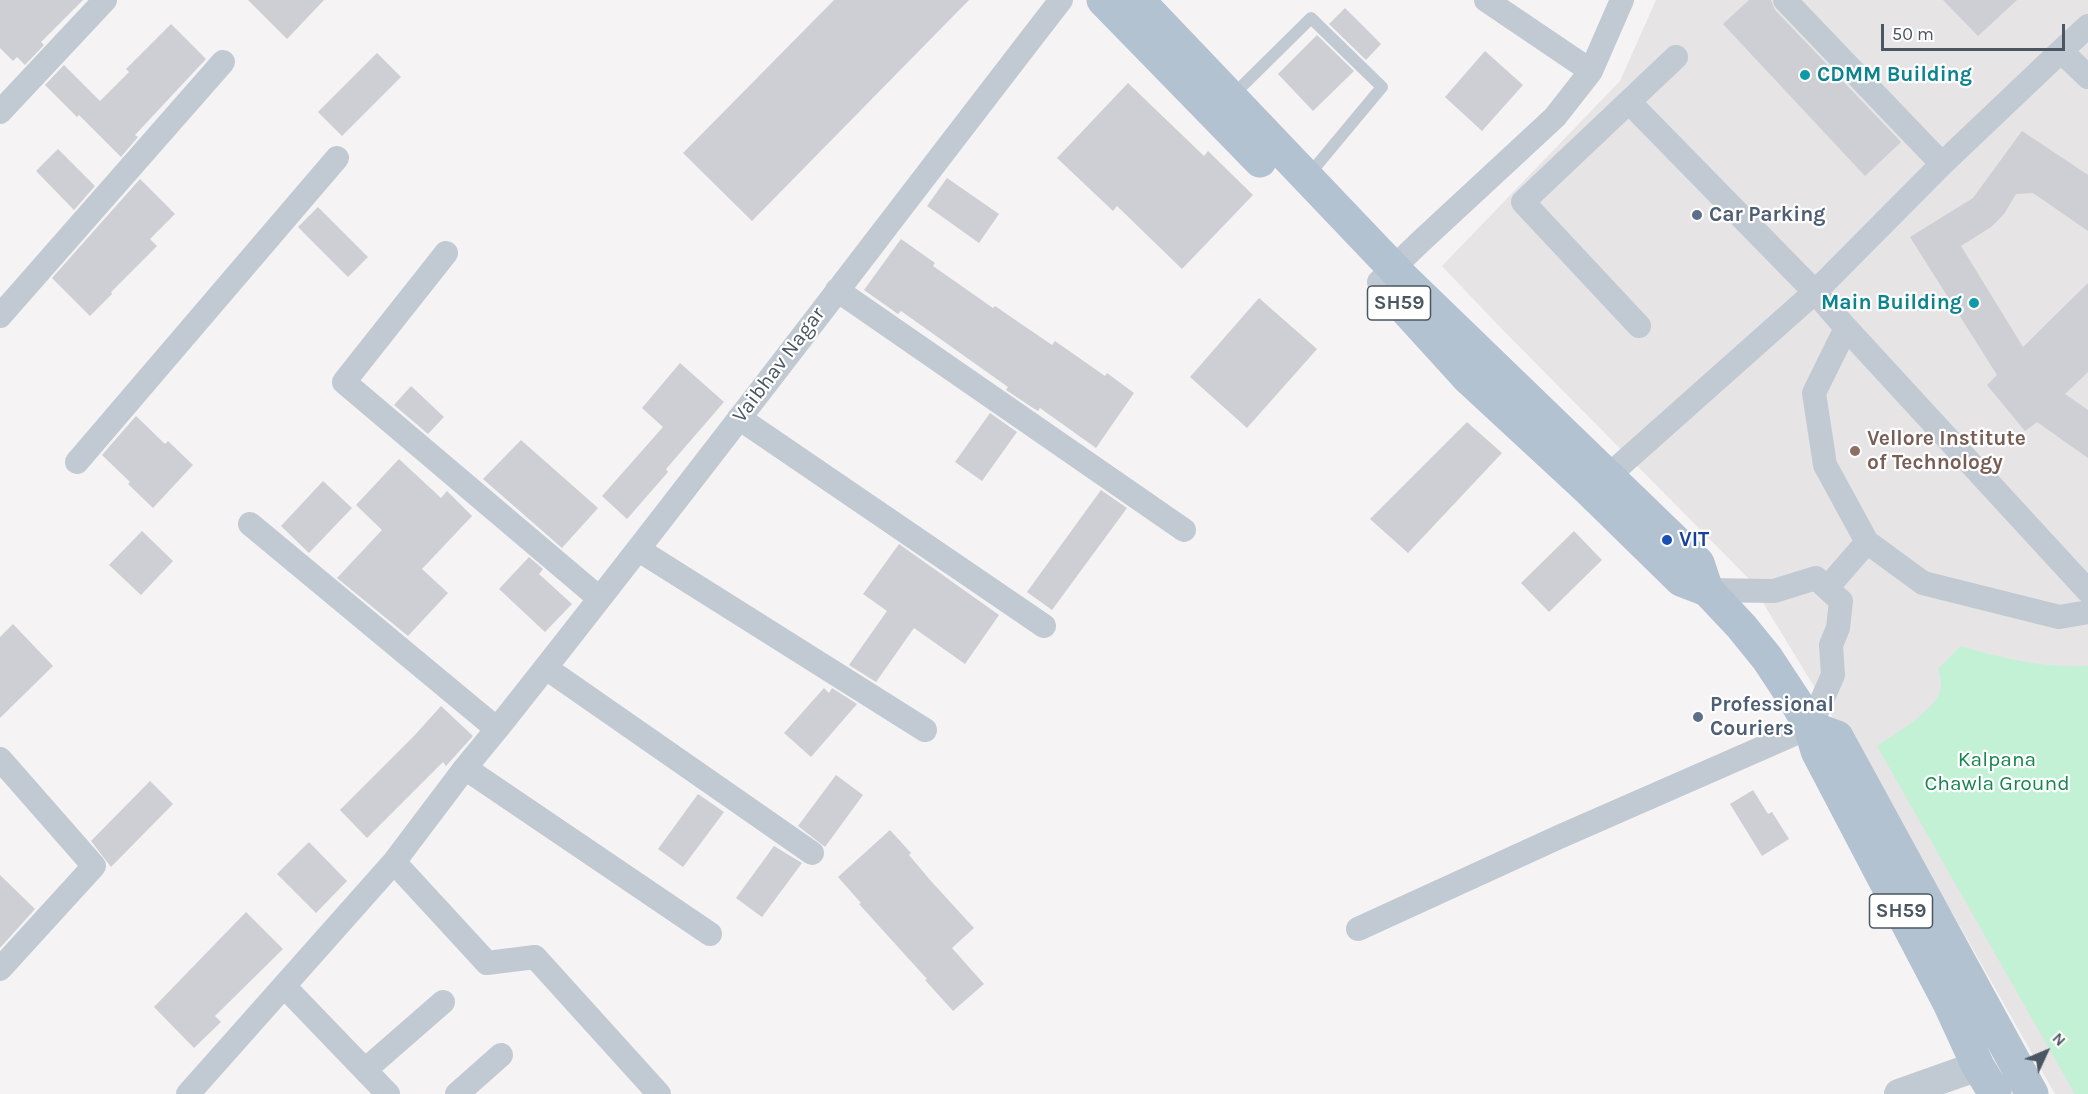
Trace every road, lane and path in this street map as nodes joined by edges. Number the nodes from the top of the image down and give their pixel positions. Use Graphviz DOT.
graph roads {
  1 [pos="105,0"];
  2 [pos="1060,0"];
  3 [pos="1103,0"];
  4 [pos="1138,0"];
  5 [pos="1486,0"];
  6 [pos="1622,0"];
  7 [pos="1785,0"];
  8 [pos="2088,26"];
  9 [pos="2061,51"];
  10 [pos="1676,57"];
  11 [pos="224,62"];
  12 [pos="1592,71"];
  13 [pos="2088,77"];
  14 [pos="1231,98"];
  15 [pos="1629,102"];
  16 [pos="0,112"];
  17 [pos="337,158"];
  18 [pos="1942,164"];
  19 [pos="1306,177"];
  20 [pos="446,253"];
  21 [pos="1386,275"];
  22 [pos="837,290"];
  23 [pos="1815,292"];
  24 [pos="0,316"];
  25 [pos="1639,326"];
  26 [pos="1846,328"];
  27 [pos="739,418"];
  28 [pos="77,462"];
  29 [pos="1607,477"];
  30 [pos="250,524"];
  31 [pos="1184,530"];
  32 [pos="1867,542"];
  33 [pos="639,550"];
  34 [pos="1827,588"];
  35 [pos="1707,590"];
  36 [pos="2088,591"];
  37 [pos="599,598"];
  38 [pos="2088,612"];
  39 [pos="1044,626"];
  40 [pos="546,668"];
  41 [pos="1810,727"];
  42 [pos="497,729"];
  43 [pos="925,730"];
  44 [pos="0,759"];
  45 [pos="465,768"];
  46 [pos="812,854"];
  47 [pos="394,862"];
  48 [pos="1358,929"];
  49 [pos="710,934"];
  50 [pos="0,969"];
  51 [pos="285,987"];
  52 [pos="442,1002"];
  53 [pos="501,1055"];
  54 [pos="1978,1066"];
  55 [pos="365,1070"];
  56 [pos="188,1094"];
  57 [pos="388,1094"];
  58 [pos="457,1094"];
  59 [pos="659,1094"];
  60 [pos="1899,1094"];
  61 [pos="1995,1094"];
  62 [pos="2032,1094"];
  1 -- 16 [label="street"];
  2 -- 22 [label="street, Vaibhav Nagar"];
  3 -- 21 [label="main road, SH59"];
  4 -- 14 [label="main road"];
  5 -- 12 [label="street"];
  6 -- 12 [label="street"];
  7 -- 18 [label="street"];
  8 -- 9 [label="street"];
  9 -- 13 [label="street"];
  9 -- 18 [label="street"];
  10 -- 15 [label="street"];
  11 -- 24 [label="street"];
  12 -- 21 [label="street"];
  14 -- 19 [label="main road"];
  14 -- 19 [label="lane"];
  15 -- 23 [label="street"];
  15 -- 25 [label="street"];
  17 -- 28 [label="street"];
  18 -- 23 [label="street"];
  19 -- 21 [label="main road"];
  20 -- 37 [label="street"];
  21 -- 29 [label="main road"];
  21 -- 35 [label="main road, SH59"];
  22 -- 27 [label="street, Vaibhav Nagar"];
  22 -- 31 [label="street"];
  23 -- 26 [label="street"];
  23 -- 29 [label="street"];
  26 -- 32 [label="street"];
  26 -- 36 [label="street"];
  27 -- 33 [label="street, Vaibhav Nagar"];
  27 -- 39 [label="street"];
  29 -- 35 [label="main road"];
  30 -- 42 [label="street"];
  32 -- 34 [label="street"];
  32 -- 38 [label="street"];
  33 -- 37 [label="street, Vaibhav Nagar"];
  33 -- 43 [label="street"];
  34 -- 35 [label="street"];
  34 -- 41 [label="street"];
  35 -- 41 [label="main road, SH59"];
  37 -- 40 [label="street, Vaibhav Nagar"];
  40 -- 42 [label="street, Vaibhav Nagar"];
  40 -- 46 [label="street"];
  41 -- 48 [label="street"];
  41 -- 54 [label="main road, SH59"];
  41 -- 62 [label="main road"];
  42 -- 45 [label="street, Vaibhav Nagar"];
  44 -- 50 [label="street"];
  45 -- 47 [label="street, Vaibhav Nagar"];
  45 -- 49 [label="street"];
  47 -- 51 [label="street, Vaibhav Nagar"];
  47 -- 59 [label="street"];
  51 -- 55 [label="street"];
  51 -- 56 [label="street, Vaibhav Nagar"];
  52 -- 55 [label="street"];
  53 -- 58 [label="street"];
  54 -- 60 [label="street"];
  54 -- 61 [label="main road, SH59"];
  55 -- 57 [label="street"];
}
